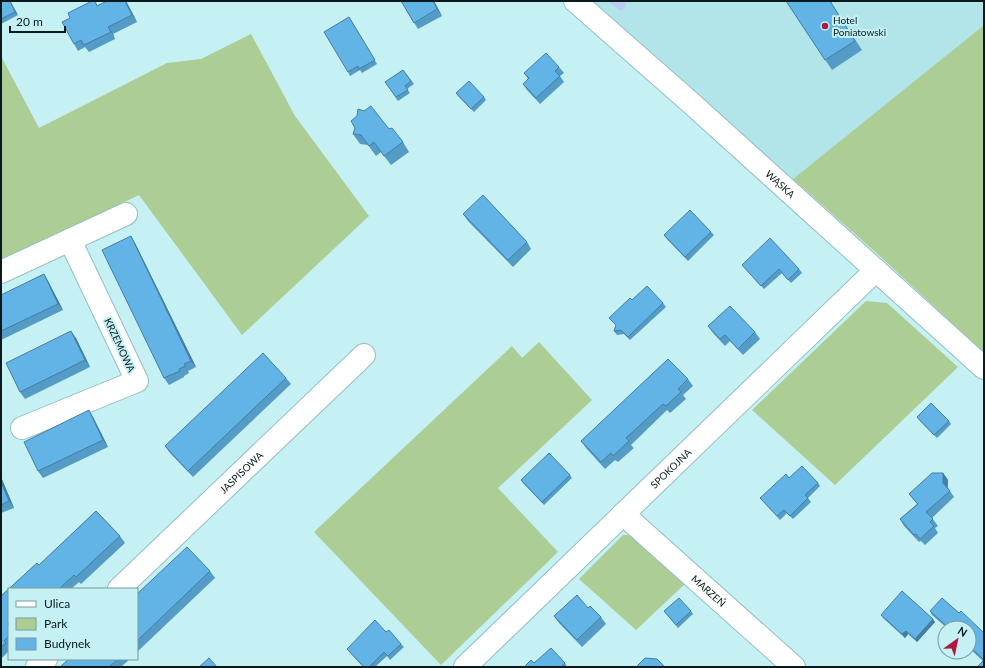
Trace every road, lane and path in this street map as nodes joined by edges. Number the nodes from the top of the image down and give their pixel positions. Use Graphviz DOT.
graph roads {
  1 [pos="575,1"];
  2 [pos="126,214"];
  3 [pos="70,240"];
  4 [pos="876,270"];
  5 [pos="1,272"];
  6 [pos="364,355"];
  7 [pos="984,368"];
  8 [pos="22,428"];
  9 [pos="623,514"];
  10 [pos="120,588"];
  11 [pos="45,660"];
  12 [pos="37,667"];
  13 [pos="465,667"];
  14 [pos="794,667"];
  1 -- 4 [label="street, WĄSKA"];
  2 -- 3 [label="street"];
  3 -- 5 [label="street"];
  3 -- 8 [label="street, KRZEMOWA"];
  4 -- 7 [label="street, WĄSKA"];
  4 -- 9 [label="street, SPOKOJNA"];
  6 -- 10 [label="street, JASPISOWA"];
  9 -- 13 [label="street, SPOKOJNA"];
  9 -- 14 [label="street, MARZEŃ"];
  11 -- 12 [label="street"];
}
